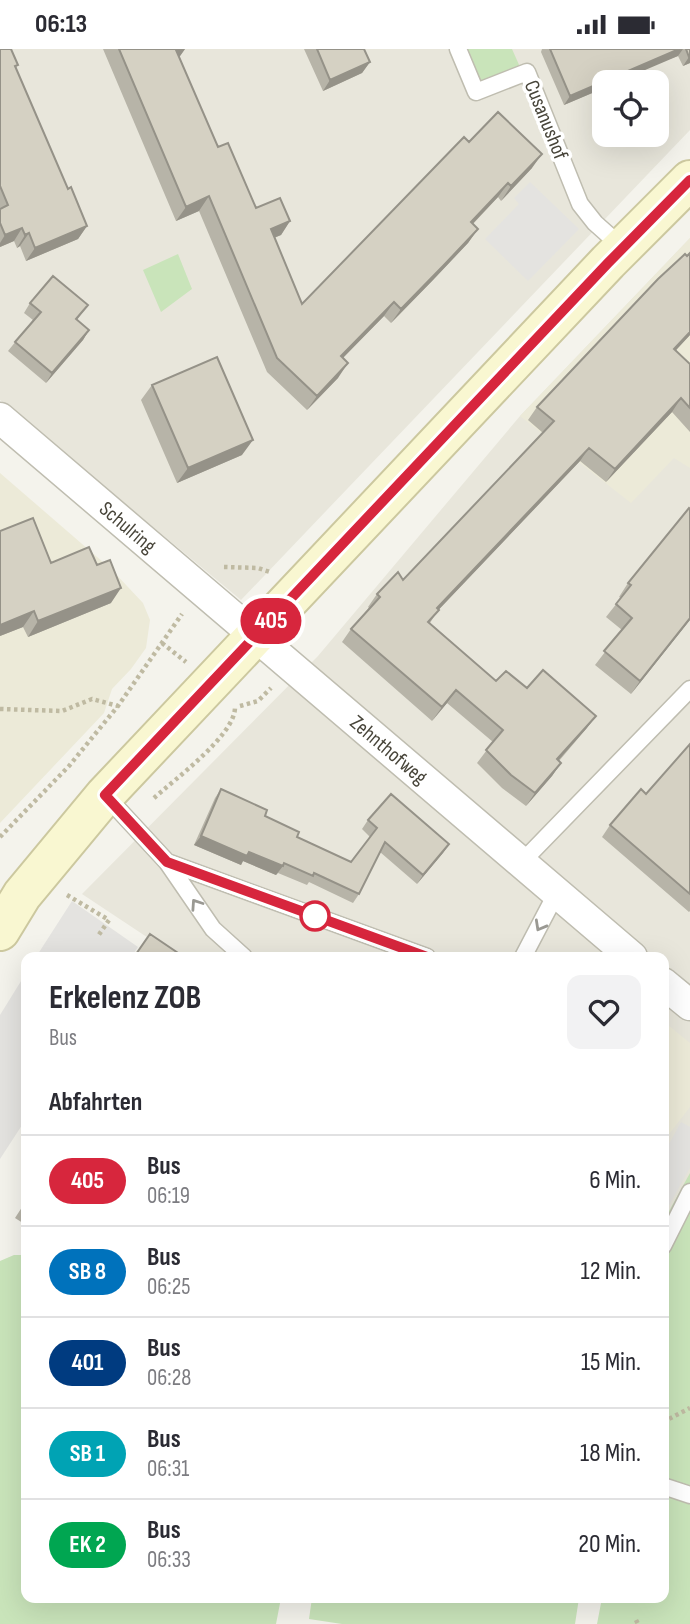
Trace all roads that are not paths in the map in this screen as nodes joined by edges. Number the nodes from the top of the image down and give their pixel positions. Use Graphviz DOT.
graph roads {
  1 [pos="458,49"];
  2 [pos="690,180"];
  3 [pos="623,248"];
  4 [pos="0,418"];
  5 [pos="257,637"];
  6 [pos="690,689"];
  7 [pos="105,795"];
  8 [pos="167,862"];
  9 [pos="520,864"];
  10 [pos="555,894"];
  11 [pos="0,931"];
  12 [pos="238,952"];
  13 [pos="414,952"];
  14 [pos="526,952"];
  15 [pos="626,952"];
  16 [pos="669,988"];
  17 [pos="690,1005"];
  18 [pos="690,1192"];
  19 [pos="669,1234"];
  20 [pos="669,1488"];
  21 [pos="690,1495"];
  1 -- 3 [label="lane, Cusanushof"];
  2 -- 3 [label="main road"];
  3 -- 5 [label="main road"];
  4 -- 5 [label="street, Schulring"];
  5 -- 7 [label="main road"];
  5 -- 9 [label="street, Zehnthofweg"];
  6 -- 9 [label="lane"];
  7 -- 8 [label="lane"];
  7 -- 11 [label="main road"];
  12 -- 8 [label="lane, one-way"];
  8 -- 13 [label="lane"];
  9 -- 10 [label="street, Zehnthofweg"];
  10 -- 14 [label="lane, one-way"];
  10 -- 15 [label="street, Zehnthofweg"];
  16 -- 17 [label="street"];
  18 -- 19 [label="lane"];
  20 -- 21 [label="lane"];
}
